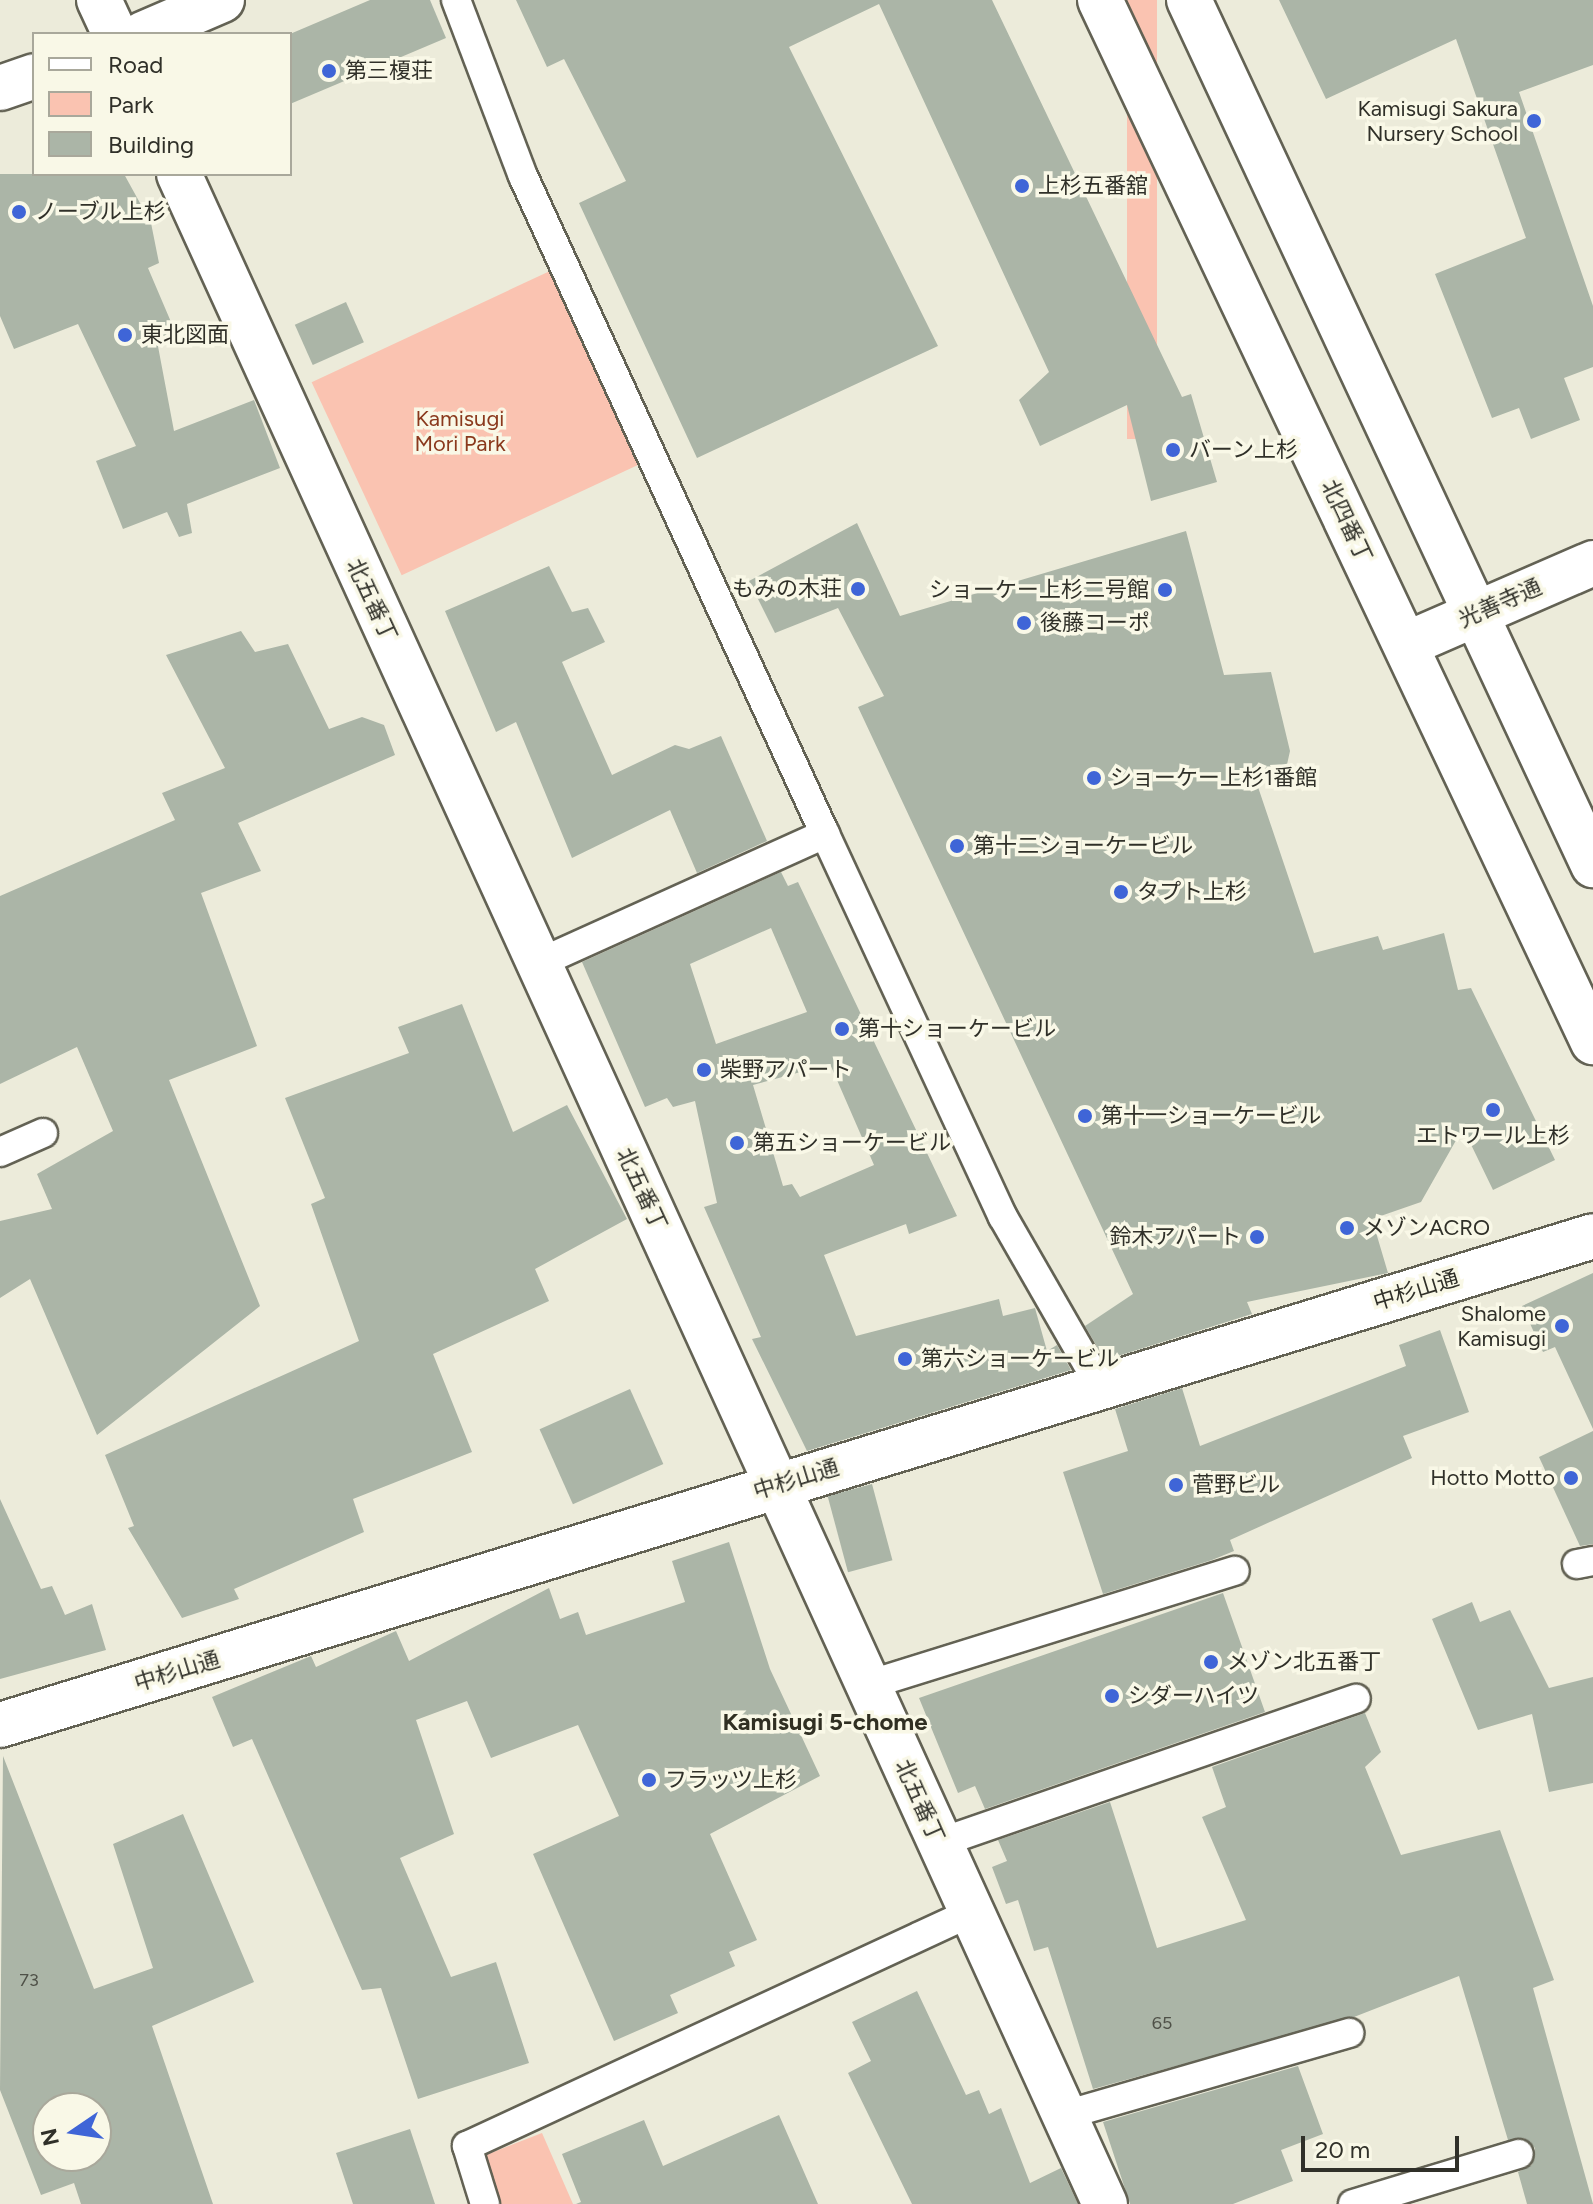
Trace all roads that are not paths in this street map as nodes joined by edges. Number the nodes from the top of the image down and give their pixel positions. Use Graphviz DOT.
graph roads {
  1 [pos="99,0"];
  2 [pos="222,0"];
  3 [pos="456,0"];
  4 [pos="1100,0"];
  5 [pos="1189,0"];
  6 [pos="114,32"];
  7 [pos="148,32"];
  8 [pos="32,77"];
  9 [pos="0,88"];
  10 [pos="180,176"];
  11 [pos="1593,563"];
  12 [pos="1476,613"];
  13 [pos="1407,644"];
  14 [pos="825,834"];
  15 [pos="1593,865"];
  16 [pos="539,963"];
  17 [pos="1593,1042"];
  18 [pos="43,1133"];
  19 [pos="0,1152"];
  20 [pos="1593,1236"];
  21 [pos="1100,1386"];
  22 [pos="777,1485"];
  23 [pos="1235,1571"];
  24 [pos="868,1685"];
  25 [pos="1356,1699"];
  26 [pos="0,1725"];
  27 [pos="939,1843"];
  28 [pos="972,1912"];
  29 [pos="1349,2033"];
  30 [pos="1065,2115"];
  31 [pos="1519,2154"];
  32 [pos="485,2204"];
  33 [pos="1105,2204"];
  34 [pos="1353,2204"];
  1 -- 6 [label="street"];
  2 -- 7 [label="street"];
  3 -- 14 [label="lane"];
  4 -- 13 [label="street, 北四番丁"];
  5 -- 12 [label="street"];
  8 -- 9 [label="street"];
  10 -- 16 [label="street, 北五番丁"];
  11 -- 12 [label="street, 光善寺通"];
  12 -- 13 [label="street, 光善寺通"];
  12 -- 15 [label="street"];
  13 -- 17 [label="street, 北四番丁"];
  14 -- 16 [label="lane"];
  14 -- 21 [label="lane"];
  16 -- 22 [label="street, 北五番丁"];
  18 -- 19 [label="lane"];
  20 -- 21 [label="street, 中杉山通"];
  21 -- 22 [label="street, 中杉山通"];
  22 -- 24 [label="street, 北五番丁"];
  22 -- 26 [label="street, 中杉山通"];
  23 -- 24 [label="lane"];
  24 -- 27 [label="street, 北五番丁"];
  25 -- 27 [label="lane"];
  27 -- 28 [label="street, 北五番丁"];
  28 -- 30 [label="street, 北五番丁"];
  28 -- 32 [label="lane"];
  29 -- 30 [label="lane"];
  30 -- 33 [label="street, 北五番丁"];
  31 -- 34 [label="lane"];
}
